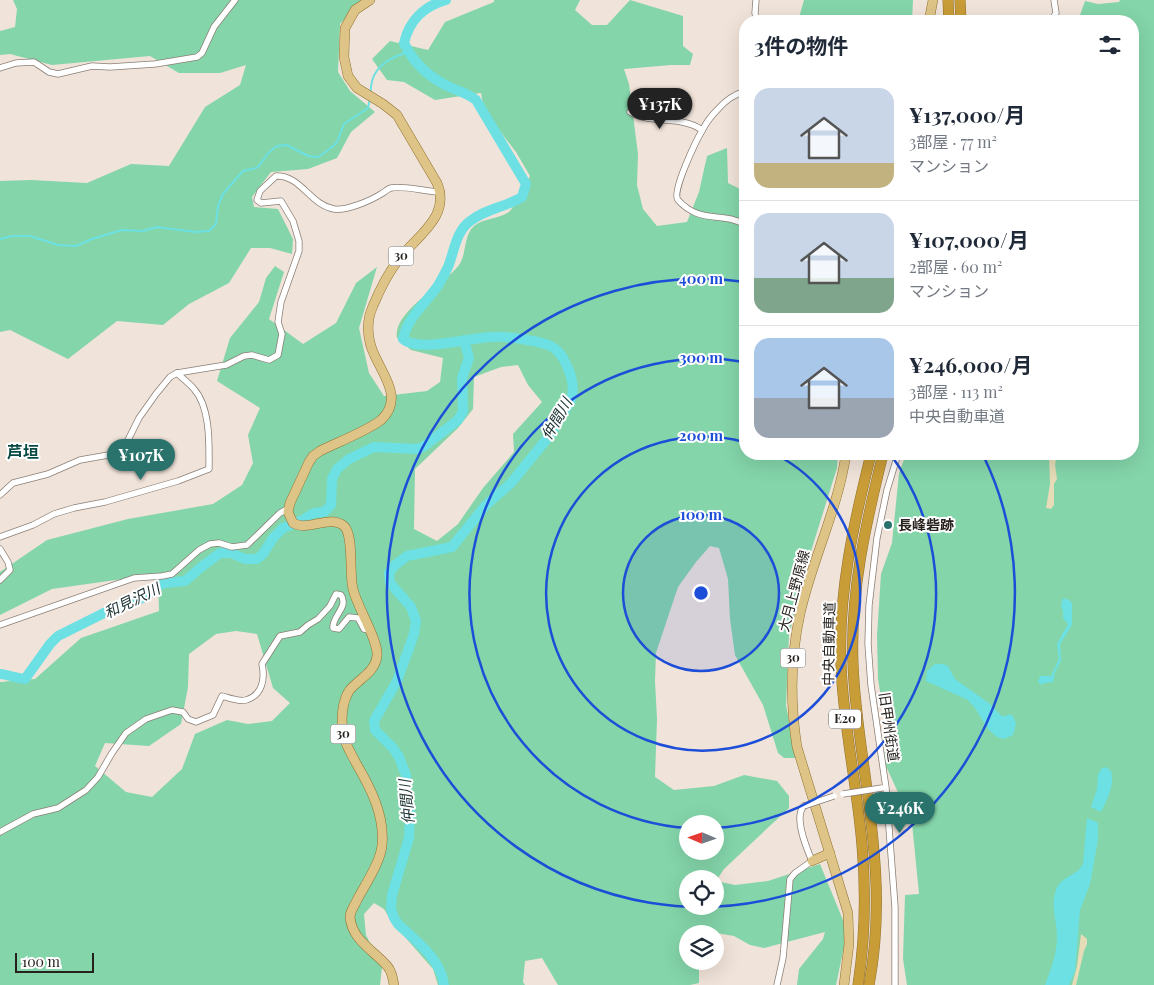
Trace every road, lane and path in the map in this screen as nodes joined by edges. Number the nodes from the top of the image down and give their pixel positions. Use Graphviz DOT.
graph roads {
  1 [pos="235,0"];
  2 [pos="370,0"];
  3 [pos="756,0"];
  4 [pos="933,0"];
  5 [pos="948,0"];
  6 [pos="960,0"];
  7 [pos="1054,0"];
  8 [pos="756,15"];
  9 [pos="930,15"];
  10 [pos="949,15"];
  11 [pos="961,15"];
  12 [pos="1055,15"];
  13 [pos="0,68"];
  14 [pos="739,94"];
  15 [pos="630,112"];
  16 [pos="702,130"];
  17 [pos="441,192"];
  18 [pos="739,222"];
  19 [pos="177,373"];
  20 [pos="845,460"];
  21 [pos="870,460"];
  22 [pos="882,460"];
  23 [pos="896,460"];
  24 [pos="0,495"];
  25 [pos="289,513"];
  26 [pos="0,538"];
  27 [pos="0,549"];
  28 [pos="0,580"];
  29 [pos="0,625"];
  30 [pos="369,630"];
  31 [pos="884,788"];
  32 [pos="0,832"];
  33 [pos="830,853"];
  34 [pos="812,861"];
  35 [pos="394,985"];
  36 [pos="777,985"];
  37 [pos="844,985"];
  38 [pos="858,985"];
  39 [pos="869,985"];
  40 [pos="895,985"];
  1 -- 13 [label="street"];
  2 -- 17 [label="main road"];
  3 -- 8 [label="street"];
  4 -- 9 [label="main road"];
  5 -- 10 [label="highway"];
  6 -- 11 [label="highway"];
  7 -- 12 [label="street"];
  14 -- 16 [label="street"];
  15 -- 16 [label="street"];
  16 -- 18 [label="street"];
  17 -- 19 [label="street"];
  17 -- 25 [label="main road, 30"];
  19 -- 24 [label="street"];
  19 -- 26 [label="street"];
  20 -- 33 [label="main road, 大月上野原線 / 30"];
  21 -- 38 [label="highway, 中央自動車道 / E20"];
  22 -- 39 [label="highway, 中央自動車道 / E20"];
  23 -- 31 [label="street, 旧甲州街道"];
  25 -- 29 [label="street"];
  25 -- 30 [label="main road, 30"];
  27 -- 28 [label="street"];
  30 -- 32 [label="street"];
  30 -- 35 [label="main road, 30"];
  31 -- 34 [label="street, bridge"];
  31 -- 40 [label="street, 旧甲州街道"];
  33 -- 34 [label="main road"];
  33 -- 37 [label="main road, 大月上野原線 / 30"];
  34 -- 36 [label="street"];
}
